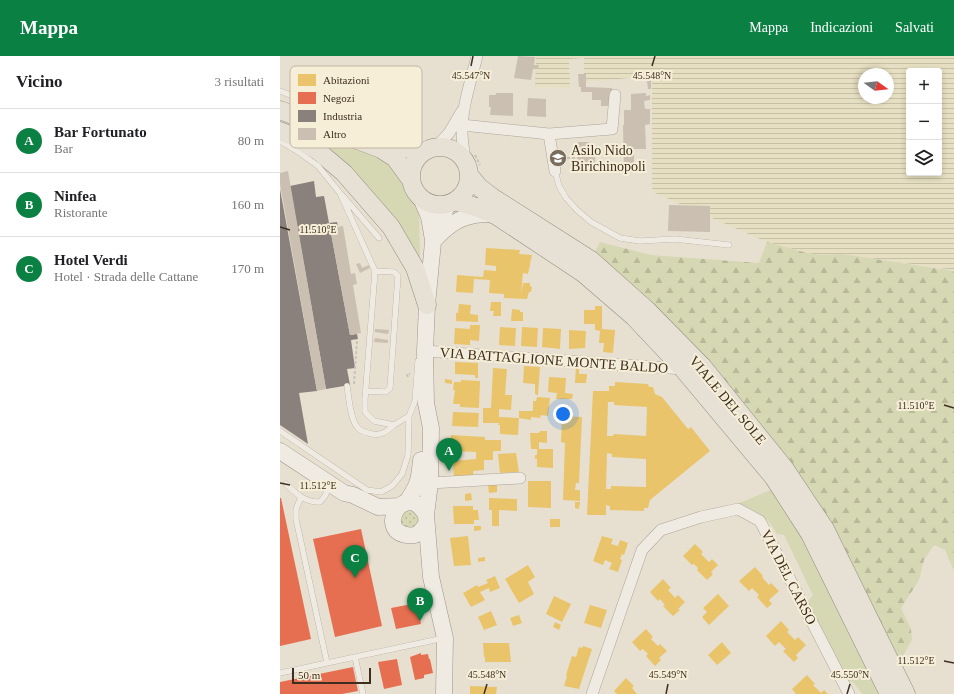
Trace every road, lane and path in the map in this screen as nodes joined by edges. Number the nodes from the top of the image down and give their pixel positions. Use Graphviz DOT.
graph roads {
  1 [pos="477,56"];
  2 [pos="280,91"];
  3 [pos="290,95"];
  4 [pos="615,95"];
  5 [pos="280,101"];
  6 [pos="290,105"];
  7 [pos="465,106"];
  8 [pos="280,110"];
  9 [pos="290,114"];
  10 [pos="462,125"];
  11 [pos="280,131"];
  12 [pos="549,134"];
  13 [pos="290,135"];
  14 [pos="280,141"];
  15 [pos="290,146"];
  16 [pos="293,148"];
  17 [pos="313,148"];
  18 [pos="378,148"];
  19 [pos="422,148"];
  20 [pos="429,150"];
  21 [pos="553,158"];
  22 [pos="578,158"];
  23 [pos="472,164"];
  24 [pos="555,171"];
  25 [pos="411,180"];
  26 [pos="340,193"];
  27 [pos="421,198"];
  28 [pos="452,203"];
  29 [pos="494,214"];
  30 [pos="380,238"];
  31 [pos="433,242"];
  32 [pos="729,245"];
  33 [pos="375,271"];
  34 [pos="427,305"];
  35 [pos="425,352"];
  36 [pos="683,369"];
  37 [pos="347,386"];
  38 [pos="365,391"];
  39 [pos="426,403"];
  40 [pos="409,416"];
  41 [pos="394,425"];
  42 [pos="280,431"];
  43 [pos="280,451"];
  44 [pos="520,478"];
  45 [pos="430,483"];
  46 [pos="286,484"];
  47 [pos="337,489"];
  48 [pos="301,497"];
  49 [pos="403,504"];
  50 [pos="426,519"];
  51 [pos="398,530"];
  52 [pos="431,577"];
  53 [pos="445,638"];
  54 [pos="355,657"];
  55 [pos="327,663"];
  56 [pos="280,673"];
  57 [pos="362,694"];
  58 [pos="444,694"];
  59 [pos="592,694"];
  60 [pos="849,694"];
  61 [pos="889,694"];
  62 [pos="906,694"];
  1 -- 7 [label="street"];
  2 -- 3 [label="lane"];
  4 -- 12 [label="street"];
  5 -- 6 [label="main road, VIALE DEL SOLE"];
  7 -- 10 [label="street"];
  7 -- 20 [label="street"];
  8 -- 9 [label="main road"];
  10 -- 12 [label="street"];
  10 -- 23 [label="street"];
  11 -- 13 [label="main road"];
  12 -- 21 [label="street"];
  14 -- 15 [label="lane"];
  16 -- 26 [label="lane"];
  17 -- 34 [label="main road"];
  18 -- 25 [label="main road"];
  19 -- 20 [label="main road, VIALE DEL SOLE"];
  20 -- 23 [label="main road, VIALE DEL SOLE"];
  20 -- 25 [label="main road"];
  21 -- 22 [label="path"];
  21 -- 24 [label="street"];
  23 -- 28 [label="main road"];
  23 -- 62 [label="main road, VIALE DEL SOLE"];
  24 -- 32 [label="lane"];
  25 -- 27 [label="main road"];
  26 -- 30 [label="lane"];
  26 -- 33 [label="lane"];
  27 -- 28 [label="main road"];
  27 -- 31 [label="street"];
  28 -- 29 [label="main road, VIALE DEL SOLE"];
  28 -- 31 [label="street"];
  29 -- 31 [label="street"];
  29 -- 36 [label="main road, VIALE DEL SOLE"];
  31 -- 34 [label="street"];
  33 -- 38 [label="lane"];
  33 -- 38 [label="lane"];
  34 -- 35 [label="street"];
  35 -- 36 [label="street, VIA BATTAGLIONE MONTE BALDO"];
  35 -- 39 [label="street"];
  35 -- 40 [label="lane"];
  36 -- 61 [label="main road, VIALE DEL SOLE"];
  37 -- 41 [label="lane"];
  38 -- 41 [label="lane"];
  39 -- 45 [label="street"];
  39 -- 49 [label="street"];
  40 -- 41 [label="lane"];
  40 -- 42 [label="lane"];
  43 -- 47 [label="street"];
  44 -- 45 [label="street"];
  45 -- 50 [label="street"];
  46 -- 48 [label="lane"];
  47 -- 48 [label="lane"];
  47 -- 49 [label="street"];
  47 -- 51 [label="street"];
  48 -- 55 [label="lane"];
  49 -- 50 [label="street"];
  49 -- 51 [label="street"];
  50 -- 51 [label="street"];
  50 -- 52 [label="street"];
  51 -- 52 [label="street"];
  52 -- 53 [label="street"];
  53 -- 54 [label="lane"];
  53 -- 58 [label="street"];
  54 -- 55 [label="lane"];
  54 -- 57 [label="lane"];
  55 -- 56 [label="lane"];
  59 -- 60 [label="street, VIA DEL CARSO"];
}
